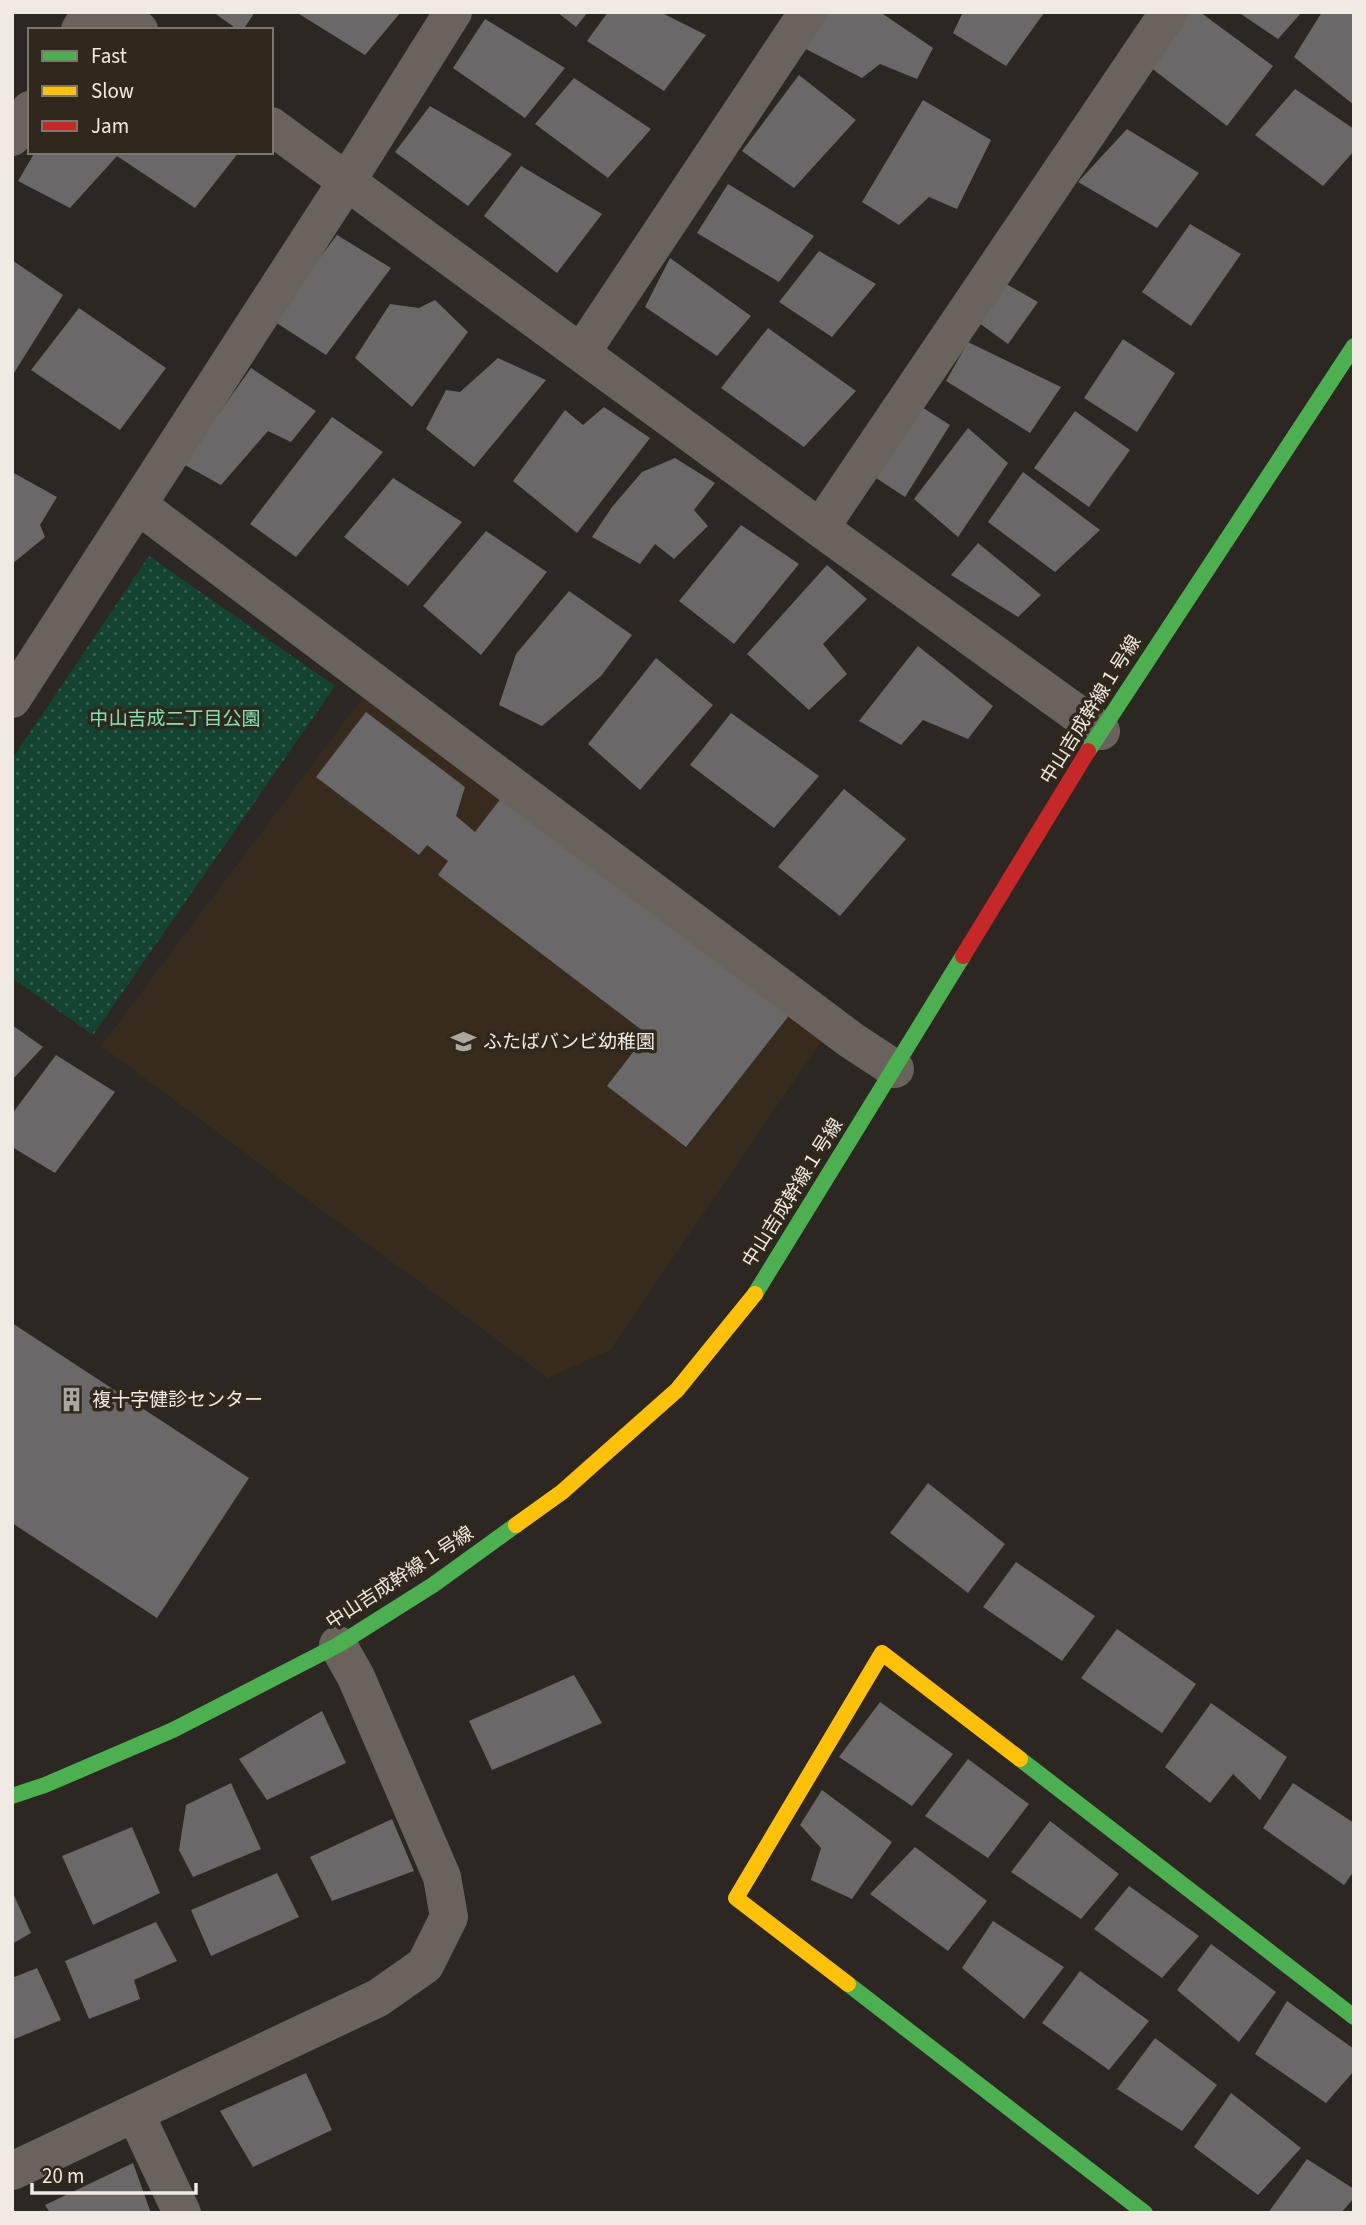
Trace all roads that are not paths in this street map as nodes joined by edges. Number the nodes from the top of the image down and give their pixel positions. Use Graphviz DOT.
graph roads {
  1 [pos="92,12"];
  2 [pos="115,12"];
  3 [pos="453,12"];
  4 [pos="808,12"];
  5 [pos="1169,12"];
  6 [pos="81,28"];
  7 [pos="136,28"];
  8 [pos="28,113"];
  9 [pos="273,127"];
  10 [pos="12,137"];
  11 [pos="347,181"];
  12 [pos="1354,346"];
  13 [pos="581,353"];
  14 [pos="138,505"];
  15 [pos="820,528"];
  16 [pos="12,699"];
  17 [pos="1101,731"];
  18 [pos="895,1069"];
  19 [pos="338,1645"];
  20 [pos="12,1796"];
  21 [pos="1354,2017"];
  22 [pos="135,2113"];
  23 [pos="12,2171"];
  24 [pos="182,2213"];
  25 [pos="1146,2213"];
  1 -- 6 [label="street"];
  2 -- 7 [label="street"];
  3 -- 11 [label="street"];
  4 -- 13 [label="street"];
  5 -- 15 [label="street"];
  8 -- 10 [label="street"];
  9 -- 11 [label="street"];
  11 -- 13 [label="street"];
  11 -- 14 [label="street"];
  12 -- 17 [label="street, 中山吉成幹線１号線"];
  13 -- 15 [label="street"];
  14 -- 16 [label="street"];
  14 -- 18 [label="street"];
  15 -- 17 [label="street"];
  17 -- 18 [label="street, 中山吉成幹線１号線"];
  18 -- 19 [label="street, 中山吉成幹線１号線"];
  19 -- 20 [label="street, 中山吉成幹線１号線"];
  19 -- 22 [label="street"];
  21 -- 25 [label="street"];
  22 -- 23 [label="street"];
  22 -- 24 [label="street"];
}
